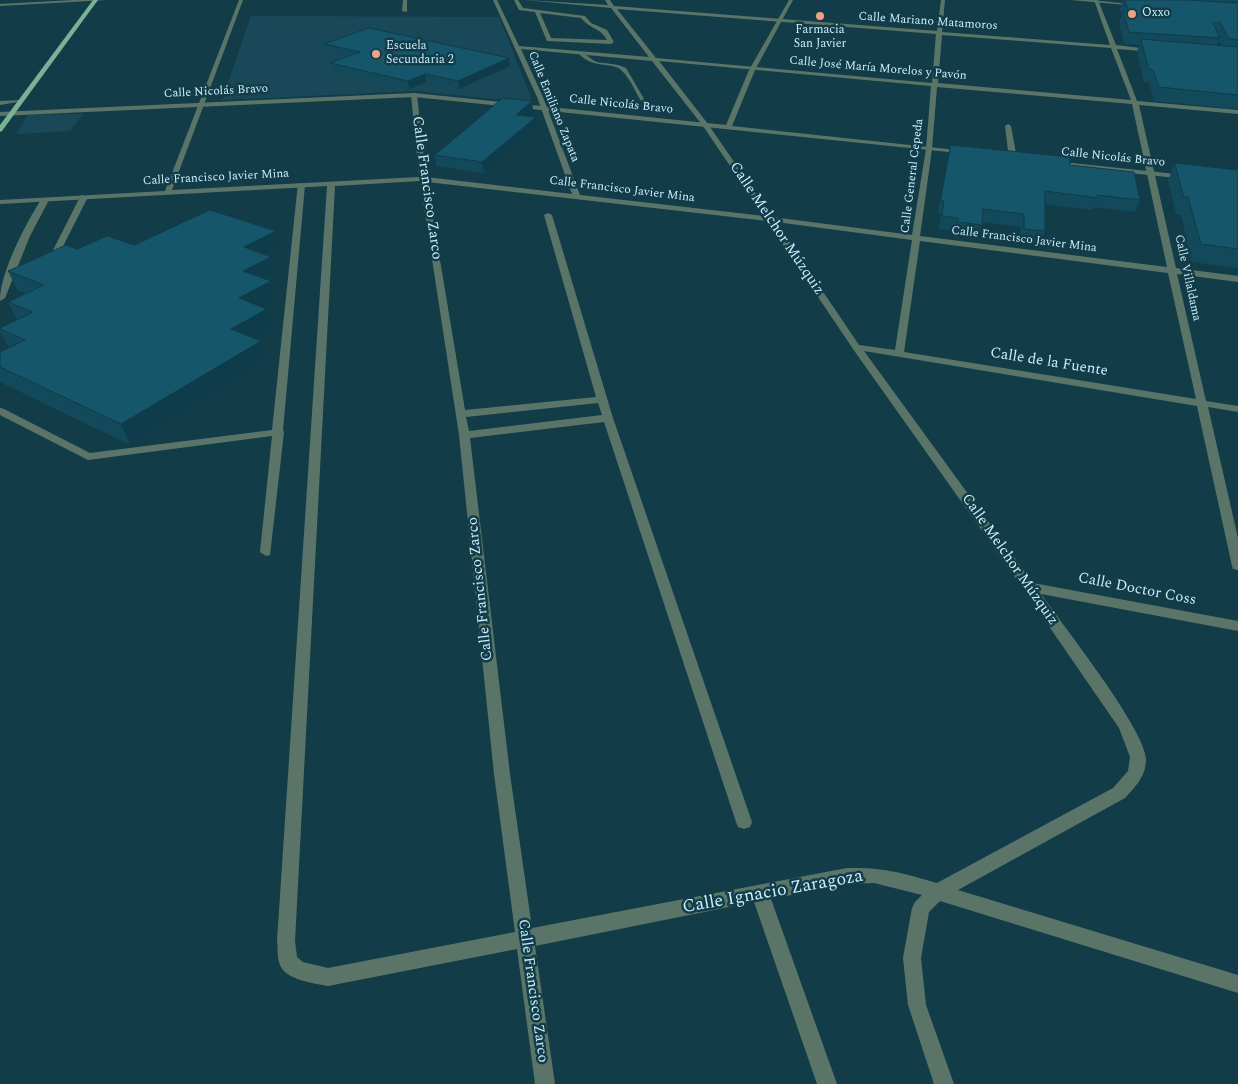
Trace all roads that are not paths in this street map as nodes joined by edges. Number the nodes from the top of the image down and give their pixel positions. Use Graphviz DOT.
graph roads {
  1 [pos="96,0"];
  2 [pos="105,0"];
  3 [pos="241,0"];
  4 [pos="405,0"];
  5 [pos="495,0"];
  6 [pos="516,0"];
  7 [pos="526,0"];
  8 [pos="631,0"];
  9 [pos="791,0"];
  10 [pos="943,0"];
  11 [pos="1073,0"];
  12 [pos="1096,1"];
  13 [pos="0,5"];
  14 [pos="614,5"];
  15 [pos="1144,5"];
  16 [pos="406,11"];
  17 [pos="537,11"];
  18 [pos="779,21"];
  19 [pos="939,33"];
  20 [pos="517,47"];
  21 [pos="1113,47"];
  22 [pos="1162,51"];
  23 [pos="581,53"];
  24 [pos="655,61"];
  25 [pos="752,70"];
  26 [pos="935,85"];
  27 [pos="414,95"];
  28 [pos="21,101"];
  29 [pos="0,103"];
  30 [pos="645,103"];
  31 [pos="200,104"];
  32 [pos="1135,104"];
  33 [pos="543,107"];
  34 [pos="1238,112"];
  35 [pos="12,113"];
  36 [pos="0,114"];
  37 [pos="706,125"];
  38 [pos="1008,126"];
  39 [pos="728,127"];
  40 [pos="0,130"];
  41 [pos="929,149"];
  42 [pos="976,154"];
  43 [pos="1004,158"];
  44 [pos="1013,159"];
  45 [pos="1023,160"];
  46 [pos="1052,163"];
  47 [pos="1152,173"];
  48 [pos="1190,177"];
  49 [pos="423,178"];
  50 [pos="331,183"];
  51 [pos="301,185"];
  52 [pos="168,192"];
  53 [pos="577,196"];
  54 [pos="84,197"];
  55 [pos="45,200"];
  56 [pos="0,202"];
  57 [pos="548,215"];
  58 [pos="768,219"];
  59 [pos="916,238"];
  60 [pos="47,269"];
  61 [pos="1172,271"];
  62 [pos="1238,279"];
  63 [pos="0,298"];
  64 [pos="856,347"];
  65 [pos="899,354"];
  66 [pos="603,399"];
  67 [pos="1202,403"];
  68 [pos="1238,409"];
  69 [pos="0,411"];
  70 [pos="460,414"];
  71 [pos="608,418"];
  72 [pos="279,432"];
  73 [pos="464,435"];
  74 [pos="266,552"];
  75 [pos="1238,566"];
  76 [pos="1030,587"];
  77 [pos="1238,626"];
  78 [pos="744,822"];
  79 [pos="936,892"];
  80 [pos="760,893"];
  81 [pos="525,940"];
  82 [pos="1238,984"];
  83 [pos="545,1084"];
  84 [pos="827,1084"];
  85 [pos="944,1084"];
  1 -- 2 [label="street"];
  1 -- 13 [label="street"];
  1 -- 28 [label="main road"];
  3 -- 31 [label="street"];
  4 -- 16 [label="street"];
  5 -- 20 [label="street, Calle Emiliano Zapata"];
  6 -- 17 [label="street"];
  7 -- 14 [label="street, Calle Mariano Matamoros"];
  8 -- 14 [label="street"];
  9 -- 18 [label="street"];
  10 -- 19 [label="street, Calle General Cepeda"];
  11 -- 12 [label="street"];
  12 -- 15 [label="street"];
  12 -- 21 [label="street, Calle Villaldama"];
  14 -- 18 [label="street, Calle Mariano Matamoros"];
  14 -- 24 [label="street, Calle Melchor Múzquiz"];
  17 -- 17 [label="street"];
  18 -- 19 [label="street, Calle Mariano Matamoros"];
  18 -- 25 [label="street"];
  19 -- 21 [label="street, Calle Mariano Matamoros"];
  19 -- 26 [label="street, Calle General Cepeda"];
  20 -- 23 [label="street, Calle José María Morelos y Pavón"];
  20 -- 33 [label="street, Calle Emiliano Zapata"];
  21 -- 22 [label="street, Calle Mariano Matamoros"];
  21 -- 32 [label="street, Calle Villaldama"];
  23 -- 24 [label="street, Calle José María Morelos y Pavón"];
  23 -- 30 [label="street"];
  24 -- 25 [label="street, Calle José María Morelos y Pavón"];
  24 -- 37 [label="street, Calle Melchor Múzquiz"];
  25 -- 26 [label="street, Calle José María Morelos y Pavón"];
  25 -- 39 [label="street"];
  26 -- 32 [label="street, Calle José María Morelos y Pavón"];
  26 -- 41 [label="street, Calle General Cepeda"];
  27 -- 31 [label="street, Calle Nicolás Bravo"];
  27 -- 33 [label="street, Calle Nicolás Bravo"];
  27 -- 49 [label="street, Calle Francisco Zarco"];
  28 -- 29 [label="street"];
  28 -- 35 [label="main road"];
  31 -- 35 [label="street, Calle Nicolás Bravo"];
  31 -- 52 [label="street"];
  32 -- 34 [label="street, Calle José María Morelos y Pavón"];
  32 -- 47 [label="street, Calle Villaldama"];
  33 -- 37 [label="street, Calle Nicolás Bravo"];
  33 -- 53 [label="street, Calle Emiliano Zapata"];
  35 -- 36 [label="street, Calle Nicolás Bravo"];
  35 -- 40 [label="main road"];
  37 -- 39 [label="street, Calle Nicolás Bravo"];
  37 -- 58 [label="street, Calle Melchor Múzquiz"];
  38 -- 44 [label="street"];
  39 -- 41 [label="street, Calle Nicolás Bravo"];
  41 -- 42 [label="street, Calle Nicolás Bravo"];
  41 -- 59 [label="street, Calle General Cepeda"];
  43 -- 44 [label="street"];
  44 -- 45 [label="street"];
  46 -- 47 [label="street, Calle Nicolás Bravo"];
  47 -- 48 [label="street, Calle Nicolás Bravo"];
  47 -- 61 [label="street, Calle Villaldama"];
  49 -- 50 [label="street, Calle Francisco Javier Mina"];
  49 -- 53 [label="street, Calle Francisco Javier Mina"];
  49 -- 70 [label="street, Calle Francisco Zarco"];
  50 -- 51 [label="street, Calle Francisco Javier Mina"];
  50 -- 81 [label="street, Calle Ignacio Zaragoza"];
  51 -- 52 [label="street, Calle Francisco Javier Mina"];
  51 -- 72 [label="street"];
  52 -- 54 [label="street, Calle Francisco Javier Mina"];
  53 -- 58 [label="street, Calle Francisco Javier Mina"];
  54 -- 55 [label="street, Calle Francisco Javier Mina"];
  54 -- 60 [label="street"];
  55 -- 56 [label="street, Calle Francisco Javier Mina"];
  55 -- 63 [label="street"];
  57 -- 66 [label="street"];
  58 -- 59 [label="street, Calle Francisco Javier Mina"];
  58 -- 64 [label="street, Calle Melchor Múzquiz"];
  59 -- 61 [label="street, Calle Francisco Javier Mina"];
  59 -- 65 [label="street, Calle General Cepeda"];
  61 -- 62 [label="street, Calle Francisco Javier Mina"];
  61 -- 67 [label="street, Calle Villaldama"];
  64 -- 65 [label="street, Calle de la Fuente"];
  64 -- 76 [label="street, Calle Melchor Múzquiz"];
  65 -- 67 [label="street, Calle de la Fuente"];
  66 -- 70 [label="street"];
  66 -- 71 [label="street"];
  67 -- 68 [label="street, Calle de la Fuente"];
  67 -- 75 [label="street, Calle Villaldama"];
  69 -- 72 [label="street"];
  70 -- 73 [label="street, Calle Francisco Zarco"];
  71 -- 73 [label="street"];
  71 -- 78 [label="street"];
  72 -- 74 [label="street"];
  73 -- 81 [label="street, Calle Francisco Zarco"];
  76 -- 77 [label="street, Calle Doctor Coss"];
  76 -- 79 [label="street, Calle Melchor Múzquiz"];
  79 -- 80 [label="street, Calle Ignacio Zaragoza"];
  79 -- 82 [label="street, Calle Ignacio Zaragoza"];
  79 -- 85 [label="street, Calle Melchor Múzquiz"];
  80 -- 81 [label="street, Calle Ignacio Zaragoza"];
  80 -- 84 [label="street"];
  81 -- 83 [label="street, Calle Francisco Zarco"];
}
